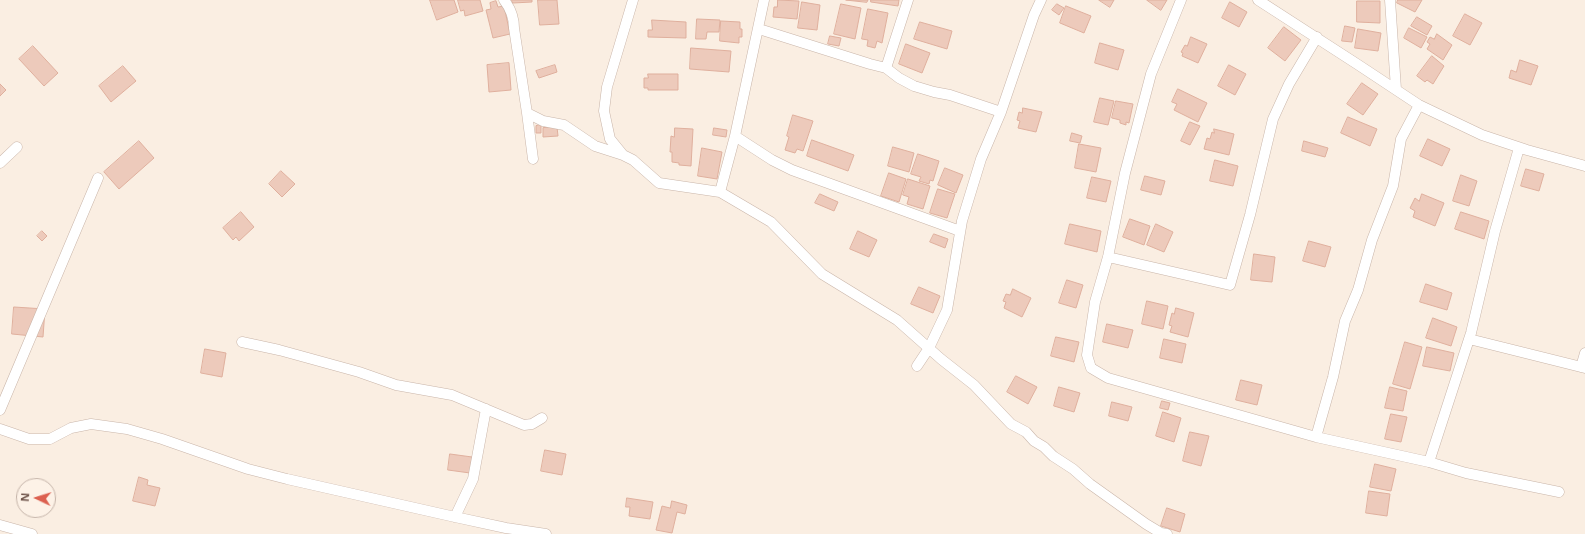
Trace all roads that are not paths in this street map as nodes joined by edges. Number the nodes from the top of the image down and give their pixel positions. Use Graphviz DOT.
graph roads {
  1 [pos="504,0"];
  2 [pos="633,0"];
  3 [pos="764,0"];
  4 [pos="908,0"];
  5 [pos="1042,0"];
  6 [pos="1181,0"];
  7 [pos="1258,0"];
  8 [pos="1390,0"];
  9 [pos="759,29"];
  10 [pos="1317,37"];
  11 [pos="886,68"];
  12 [pos="1396,89"];
  13 [pos="1419,105"];
  14 [pos="1001,112"];
  15 [pos="527,113"];
  16 [pos="735,136"];
  17 [pos="17,147"];
  18 [pos="1519,148"];
  19 [pos="623,155"];
  20 [pos="533,159"];
  21 [pos="0,163"];
  22 [pos="1585,166"];
  23 [pos="98,178"];
  24 [pos="720,192"];
  25 [pos="960,231"];
  26 [pos="1108,257"];
  27 [pos="1469,340"];
  28 [pos="242,342"];
  29 [pos="929,348"];
  30 [pos="1585,354"];
  31 [pos="916,366"];
  32 [pos="1583,368"];
  33 [pos="486,409"];
  34 [pos="0,410"];
  35 [pos="542,418"];
  36 [pos="0,429"];
  37 [pos="1316,436"];
  38 [pos="1429,462"];
  39 [pos="1559,492"];
  40 [pos="454,517"];
  41 [pos="0,525"];
  42 [pos="32,534"];
  43 [pos="546,534"];
  44 [pos="1167,534"];
  1 -- 15 [label="street"];
  2 -- 19 [label="street"];
  3 -- 9 [label="street"];
  4 -- 11 [label="street"];
  5 -- 14 [label="street"];
  6 -- 26 [label="street"];
  7 -- 10 [label="street"];
  8 -- 12 [label="street"];
  9 -- 11 [label="street"];
  9 -- 16 [label="street"];
  10 -- 12 [label="street"];
  10 -- 26 [label="street"];
  11 -- 14 [label="street"];
  12 -- 13 [label="street"];
  13 -- 18 [label="street"];
  13 -- 37 [label="street"];
  14 -- 25 [label="street"];
  15 -- 19 [label="street"];
  15 -- 20 [label="street"];
  16 -- 24 [label="street"];
  16 -- 25 [label="street"];
  17 -- 21 [label="street"];
  18 -- 22 [label="street"];
  18 -- 27 [label="street"];
  19 -- 24 [label="street"];
  23 -- 34 [label="street"];
  24 -- 29 [label="street"];
  25 -- 29 [label="street"];
  26 -- 37 [label="street"];
  27 -- 32 [label="street"];
  27 -- 38 [label="street"];
  28 -- 33 [label="street"];
  29 -- 31 [label="street"];
  29 -- 44 [label="street"];
  30 -- 32 [label="street"];
  33 -- 35 [label="street"];
  33 -- 40 [label="street"];
  36 -- 40 [label="street"];
  37 -- 38 [label="street"];
  38 -- 39 [label="street"];
  40 -- 43 [label="street"];
  41 -- 42 [label="street"];
}
